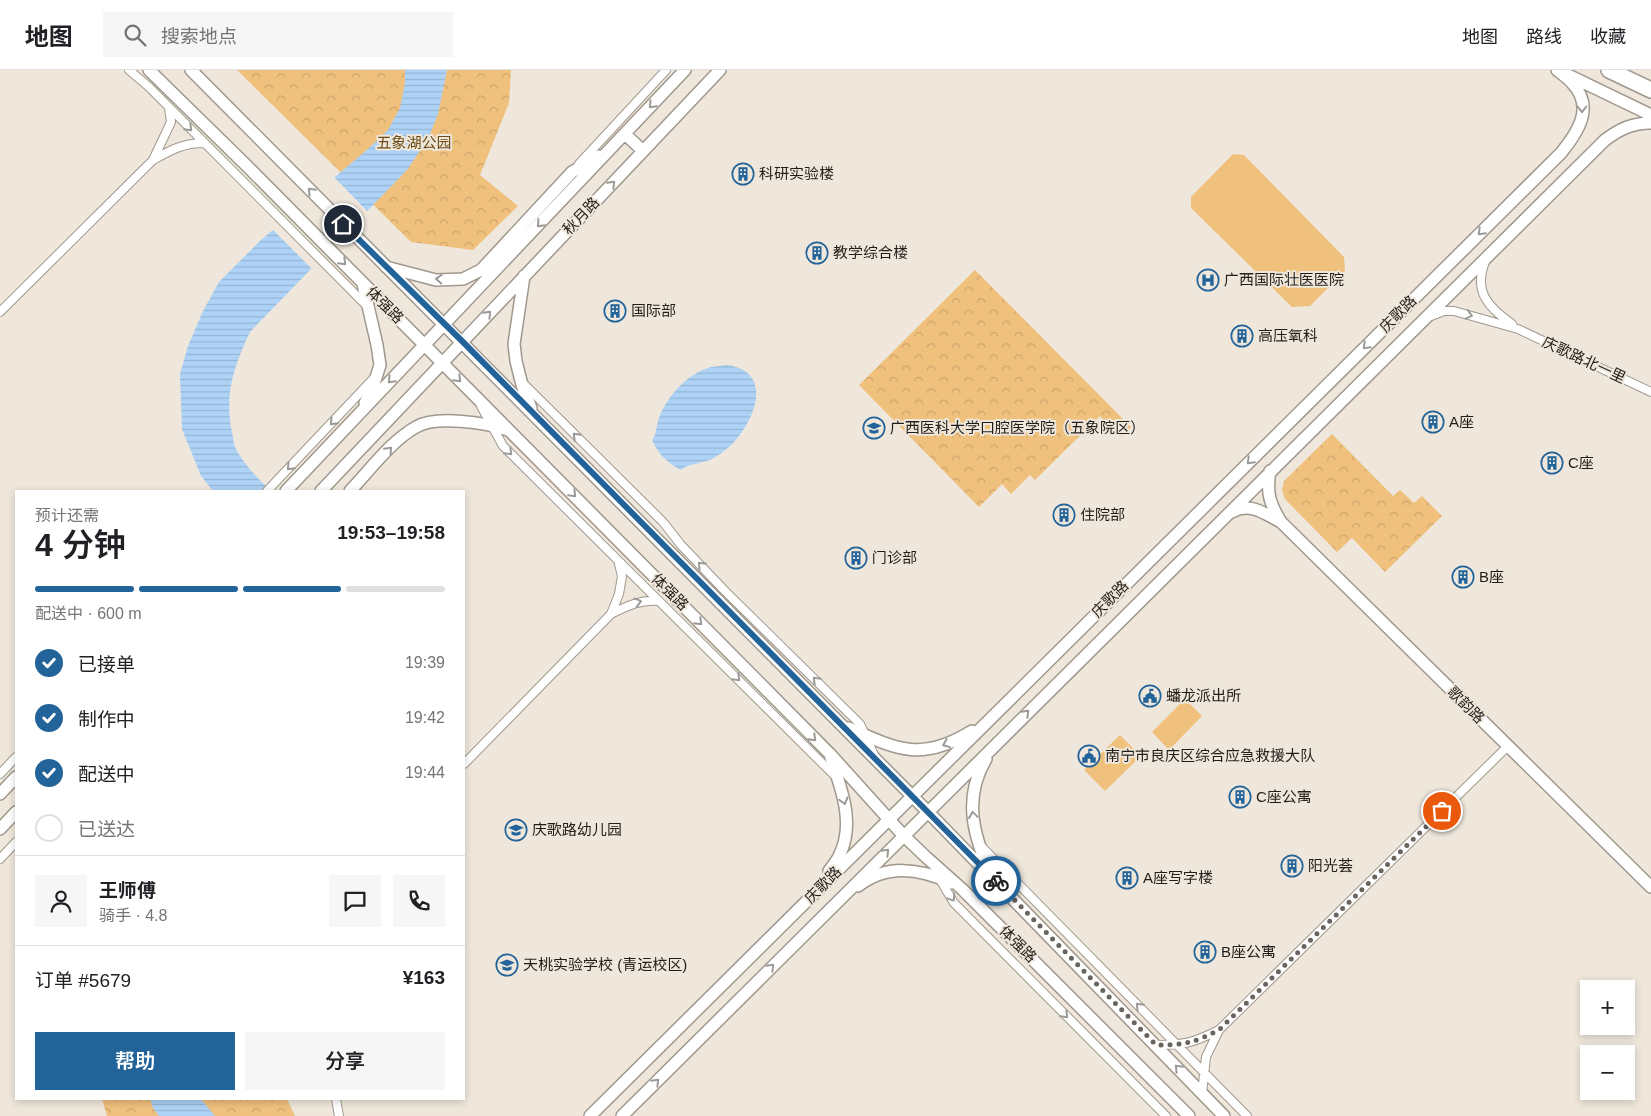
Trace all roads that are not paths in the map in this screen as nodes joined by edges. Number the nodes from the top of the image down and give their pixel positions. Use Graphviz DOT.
graph roads {
  1 [pos="129,70"];
  2 [pos="149,70"];
  3 [pos="191,70"];
  4 [pos="666,70"];
  5 [pos="685,70"];
  6 [pos="720,70"];
  7 [pos="1557,70"];
  8 [pos="1610,70"];
  9 [pos="1651,90"];
  10 [pos="169,108"];
  11 [pos="1651,114"];
  12 [pos="1651,122"];
  13 [pos="625,134"];
  14 [pos="204,143"];
  15 [pos="611,148"];
  16 [pos="643,151"];
  17 [pos="1561,153"];
  18 [pos="153,160"];
  19 [pos="1577,168"];
  20 [pos="572,172"];
  21 [pos="1486,257"];
  22 [pos="383,265"];
  23 [pos="524,276"];
  24 [pos="362,282"];
  25 [pos="369,308"];
  26 [pos="0,312"];
  27 [pos="1423,320"];
  28 [pos="445,325"];
  29 [pos="1518,329"];
  30 [pos="462,341"];
  31 [pos="425,345"];
  32 [pos="442,362"];
  33 [pos="376,376"];
  34 [pos="521,382"];
  35 [pos="1651,392"];
  36 [pos="476,396"];
  37 [pos="532,412"];
  38 [pos="358,415"];
  39 [pos="492,425"];
  40 [pos="509,430"];
  41 [pos="1270,471"];
  42 [pos="353,488"];
  43 [pos="268,490"];
  44 [pos="287,490"];
  45 [pos="322,490"];
  46 [pos="1224,517"];
  47 [pos="1281,522"];
  48 [pos="618,562"];
  49 [pos="659,600"];
  50 [pos="611,614"];
  51 [pos="1035,674"];
  52 [pos="1050,690"];
  53 [pos="988,720"];
  54 [pos="842,725"];
  55 [pos="866,736"];
  56 [pos="1003,736"];
  57 [pos="1508,746"];
  58 [pos="830,754"];
  59 [pos="15,758"];
  60 [pos="876,759"];
  61 [pos="465,763"];
  62 [pos="0,774"];
  63 [pos="15,778"];
  64 [pos="838,778"];
  65 [pos="0,794"];
  66 [pos="912,796"];
  67 [pos="928,811"];
  68 [pos="15,813"];
  69 [pos="889,818"];
  70 [pos="0,829"];
  71 [pos="904,835"];
  72 [pos="15,843"];
  73 [pos="980,844"];
  74 [pos="926,857"];
  75 [pos="0,859"];
  76 [pos="939,878"];
  77 [pos="993,878"];
  78 [pos="1651,887"];
  79 [pos="962,889"];
  80 [pos="813,894"];
  81 [pos="829,909"];
  82 [pos="1219,1030"];
  83 [pos="1156,1045"];
  84 [pos="1177,1045"];
  85 [pos="1203,1072"];
  86 [pos="1202,1093"];
  87 [pos="336,1100"];
  88 [pos="338,1116"];
  89 [pos="590,1116"];
  90 [pos="622,1116"];
  91 [pos="1166,1116"];
  92 [pos="1189,1116"];
  93 [pos="1224,1116"];
  94 [pos="1247,1116"];
  1 -- 10 [label="street"];
  2 -- 24 [label="main road, 体强路, one-way"];
  22 -- 3 [label="main road, 体强路, one-way"];
  4 -- 20 [label="street"];
  5 -- 13 [label="main road, 秋月路, one-way"];
  6 -- 16 [label="main road, 秋月路"];
  7 -- 11 [label="main road"];
  7 -- 17 [label="main road, 庆歌路, one-way"];
  8 -- 9 [label="highway"];
  10 -- 14 [label="street, one-way"];
  10 -- 18 [label="street"];
  12 -- 19 [label="main road, 庆歌路"];
  13 -- 15 [label="main road, 秋月路"];
  13 -- 16 [label="main road"];
  14 -- 18 [label="street"];
  14 -- 25 [label="street"];
  15 -- 20 [label="main road"];
  15 -- 28 [label="main road, 秋月路, one-way"];
  23 -- 16 [label="main road, 秋月路, one-way"];
  17 -- 19 [label="main road"];
  17 -- 51 [label="main road, 庆歌路, one-way"];
  18 -- 26 [label="street"];
  19 -- 21 [label="main road, 庆歌路"];
  20 -- 22 [label="main road, one-way"];
  21 -- 27 [label="main road, 庆歌路"];
  21 -- 29 [label="street, 庆歌路北一里"];
  22 -- 28 [label="main road, 体强路"];
  30 -- 23 [label="main road, 秋月路, one-way"];
  23 -- 34 [label="main road"];
  24 -- 25 [label="main road"];
  24 -- 31 [label="main road, 体强路"];
  25 -- 33 [label="main road"];
  27 -- 29 [label="street, 庆歌路北一里, one-way"];
  27 -- 41 [label="main road, 庆歌路"];
  28 -- 30 [label="main road, 体强路"];
  28 -- 31 [label="main road, 秋月路"];
  29 -- 35 [label="street, 庆歌路北一里"];
  30 -- 32 [label="main road, 秋月路"];
  30 -- 37 [label="main road, 体强路"];
  31 -- 32 [label="main road, 体强路"];
  31 -- 38 [label="main road, 秋月路, one-way"];
  32 -- 36 [label="main road, 体强路, one-way"];
  32 -- 45 [label="main road, 秋月路"];
  33 -- 38 [label="main road"];
  33 -- 43 [label="street, one-way"];
  34 -- 37 [label="main road"];
  55 -- 34 [label="street, one-way"];
  36 -- 39 [label="street"];
  36 -- 40 [label="main road, 体强路"];
  37 -- 54 [label="main road, 体强路"];
  38 -- 44 [label="main road"];
  39 -- 40 [label="main road"];
  42 -- 39 [label="main road, one-way"];
  39 -- 48 [label="street, one-way"];
  40 -- 58 [label="main road, 体强路, one-way"];
  41 -- 46 [label="main road, 庆歌路"];
  41 -- 47 [label="main road, 歌韵路"];
  46 -- 47 [label="main road, 歌韵路"];
  46 -- 52 [label="main road, 庆歌路"];
  47 -- 57 [label="main road, 歌韵路"];
  48 -- 49 [label="street"];
  48 -- 50 [label="street"];
  50 -- 49 [label="street, one-way"];
  49 -- 64 [label="street, one-way"];
  50 -- 61 [label="street"];
  51 -- 52 [label="main road"];
  51 -- 53 [label="main road, 庆歌路"];
  56 -- 52 [label="main road, 庆歌路, one-way"];
  53 -- 55 [label="main road, one-way"];
  53 -- 66 [label="main road, 庆歌路"];
  54 -- 55 [label="main road"];
  54 -- 60 [label="main road, 体强路"];
  55 -- 60 [label="street"];
  56 -- 67 [label="main road, 庆歌路"];
  73 -- 56 [label="main road, one-way"];
  57 -- 78 [label="main road, 歌韵路"];
  57 -- 82 [label="street"];
  58 -- 64 [label="main road"];
  58 -- 69 [label="main road, 体强路"];
  59 -- 62 [label="street"];
  60 -- 66 [label="main road, 体强路"];
  63 -- 65 [label="main road"];
  64 -- 80 [label="main road, one-way"];
  66 -- 67 [label="main road, 体强路"];
  66 -- 69 [label="main road, 庆歌路"];
  67 -- 71 [label="main road, 庆歌路"];
  67 -- 77 [label="main road, 体强路"];
  68 -- 70 [label="main road"];
  69 -- 71 [label="main road, 体强路"];
  69 -- 80 [label="main road, 庆歌路"];
  71 -- 74 [label="main road, 体强路"];
  81 -- 71 [label="main road, 庆歌路, one-way"];
  72 -- 75 [label="street"];
  73 -- 77 [label="main road"];
  84 -- 73 [label="street, one-way"];
  74 -- 76 [label="street"];
  74 -- 79 [label="main road, 体强路"];
  76 -- 79 [label="main road"];
  76 -- 81 [label="main road"];
  76 -- 91 [label="street, one-way"];
  77 -- 83 [label="main road, 体强路"];
  79 -- 92 [label="main road, 体强路"];
  80 -- 89 [label="main road, 庆歌路"];
  90 -- 81 [label="main road, 庆歌路, one-way"];
  82 -- 84 [label="street"];
  82 -- 85 [label="street"];
  83 -- 84 [label="street"];
  86 -- 83 [label="main road, 体强路, one-way"];
  84 -- 85 [label="street"];
  85 -- 86 [label="street"];
  85 -- 94 [label="street"];
  86 -- 93 [label="main road, 体强路"];
  87 -- 88 [label="street"];
}
